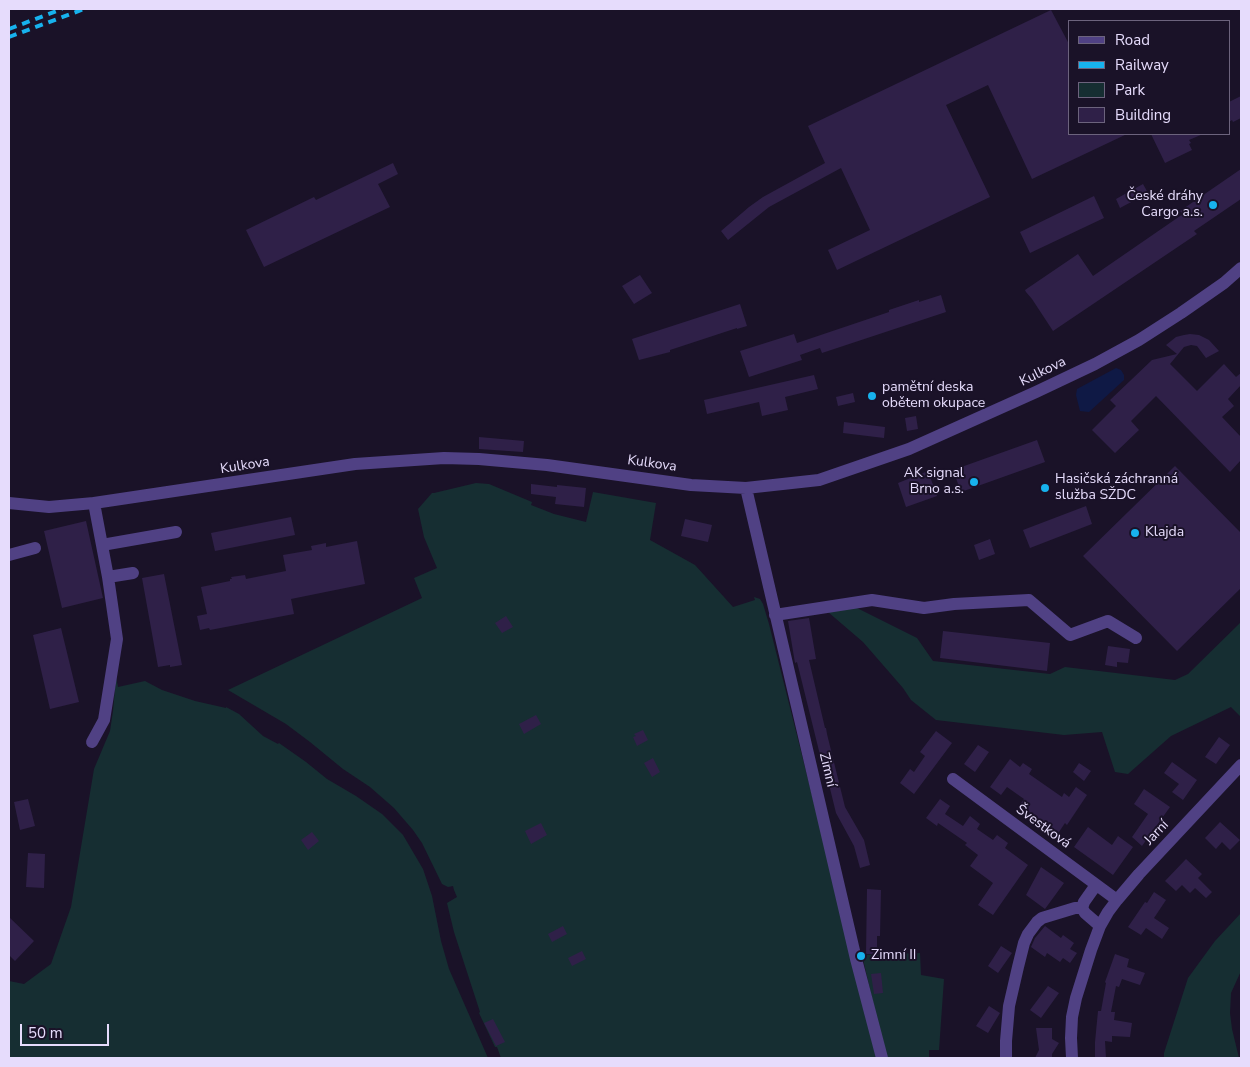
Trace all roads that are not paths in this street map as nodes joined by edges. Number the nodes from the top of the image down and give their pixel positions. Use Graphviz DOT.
graph roads {
  1 [pos="1241,268"];
  2 [pos="746,488"];
  3 [pos="9,503"];
  4 [pos="94,504"];
  5 [pos="176,532"];
  6 [pos="102,545"];
  7 [pos="35,548"];
  8 [pos="9,555"];
  9 [pos="133,573"];
  10 [pos="108,577"];
  11 [pos="775,615"];
  12 [pos="1136,638"];
  13 [pos="92,742"];
  14 [pos="1241,765"];
  15 [pos="952,779"];
  16 [pos="1096,885"];
  17 [pos="1116,900"];
  18 [pos="1079,908"];
  19 [pos="1100,926"];
  20 [pos="882,1058"];
  21 [pos="1006,1058"];
  22 [pos="1072,1058"];
  1 -- 2 [label="street, Kulkova"];
  2 -- 4 [label="street, Kulkova"];
  2 -- 11 [label="street, Zimní"];
  3 -- 4 [label="street, Kulkova"];
  4 -- 6 [label="street"];
  5 -- 6 [label="street"];
  6 -- 10 [label="street"];
  7 -- 8 [label="street"];
  9 -- 10 [label="street"];
  10 -- 13 [label="street"];
  11 -- 12 [label="street"];
  11 -- 20 [label="street, Zimní"];
  14 -- 17 [label="street, Jarní"];
  15 -- 16 [label="street, Švestková"];
  16 -- 17 [label="street, Švestková"];
  16 -- 18 [label="street"];
  17 -- 19 [label="street, Jarní"];
  18 -- 19 [label="street"];
  18 -- 21 [label="street"];
  19 -- 22 [label="street, Jarní"];
}
